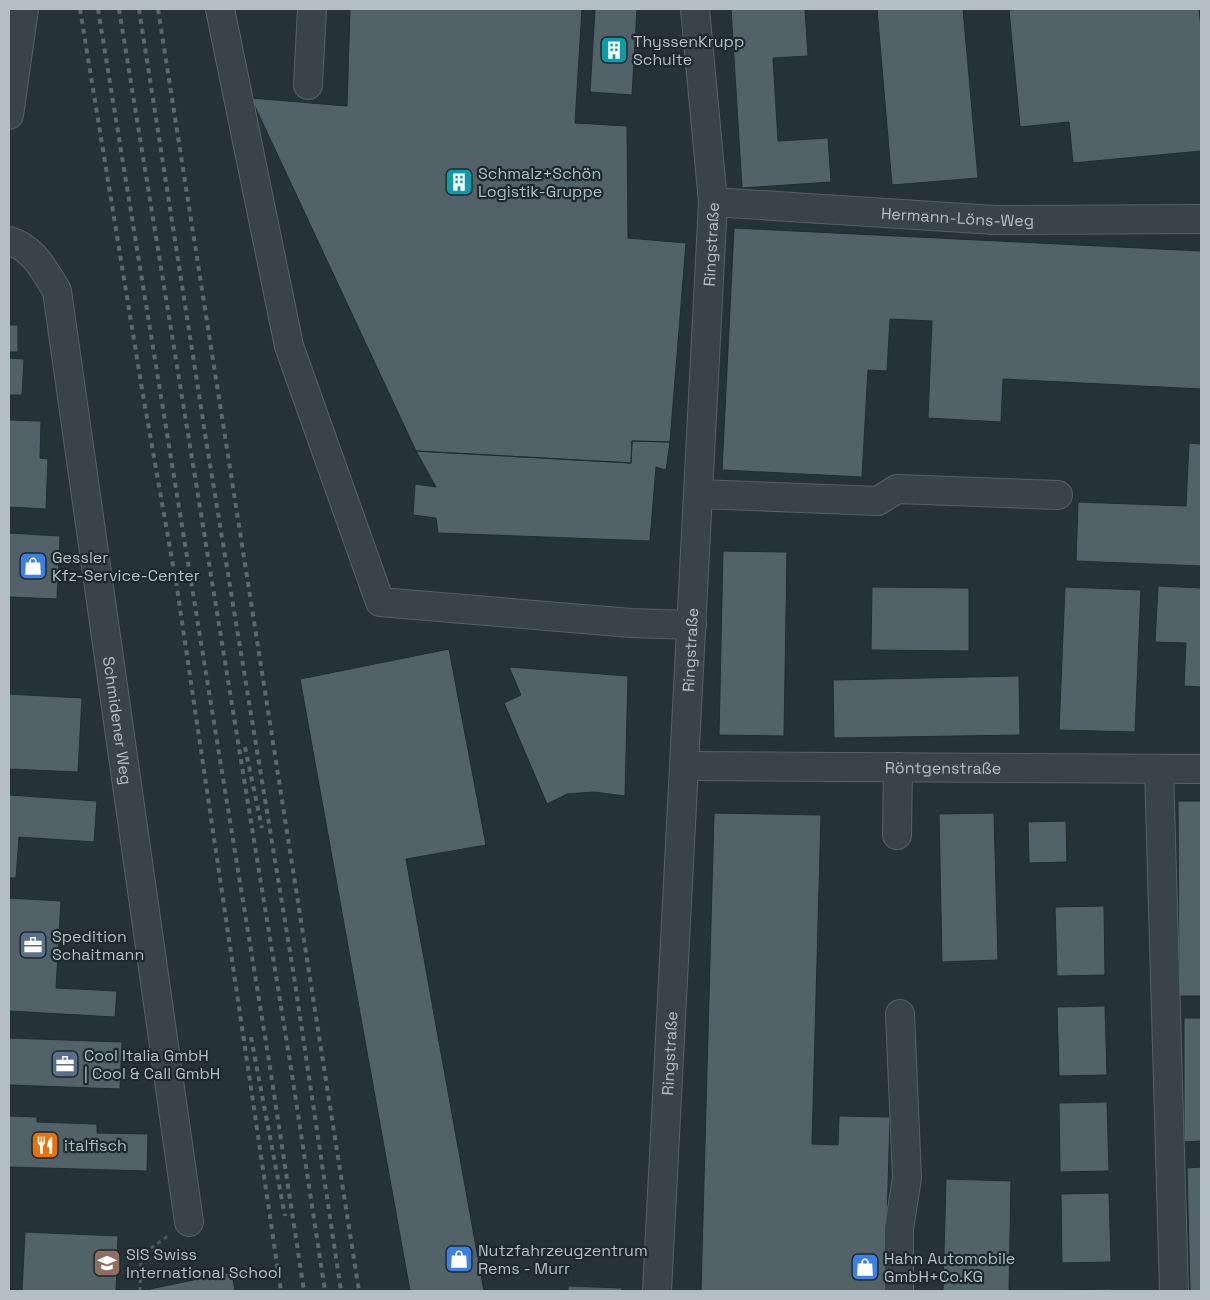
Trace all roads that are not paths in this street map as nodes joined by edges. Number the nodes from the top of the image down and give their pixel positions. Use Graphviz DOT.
graph roads {
  1 [pos="24,9"];
  2 [pos="220,9"];
  3 [pos="312,9"];
  4 [pos="695,9"];
  5 [pos="308,85"];
  6 [pos="9,115"];
  7 [pos="713,202"];
  8 [pos="1201,219"];
  9 [pos="9,241"];
  10 [pos="698,494"];
  11 [pos="1058,495"];
  12 [pos="692,625"];
  13 [pos="684,766"];
  14 [pos="898,767"];
  15 [pos="1158,769"];
  16 [pos="1201,769"];
  17 [pos="897,834"];
  18 [pos="900,1014"];
  19 [pos="189,1222"];
  20 [pos="657,1291"];
  21 [pos="899,1291"];
  22 [pos="1174,1291"];
  1 -- 6 [label="street"];
  2 -- 12 [label="street"];
  3 -- 5 [label="street"];
  4 -- 7 [label="street, Ringstraße"];
  7 -- 8 [label="street, Hermann-Löns-Weg"];
  7 -- 10 [label="street, Ringstraße"];
  9 -- 19 [label="street, Schmidener Weg"];
  10 -- 11 [label="street"];
  10 -- 12 [label="street, Ringstraße"];
  12 -- 13 [label="street, Ringstraße"];
  13 -- 14 [label="street, Röntgenstraße"];
  13 -- 20 [label="street, Ringstraße"];
  14 -- 15 [label="street, Röntgenstraße"];
  14 -- 17 [label="street"];
  15 -- 16 [label="street, Röntgenstraße"];
  15 -- 22 [label="street"];
  18 -- 21 [label="street"];
}
